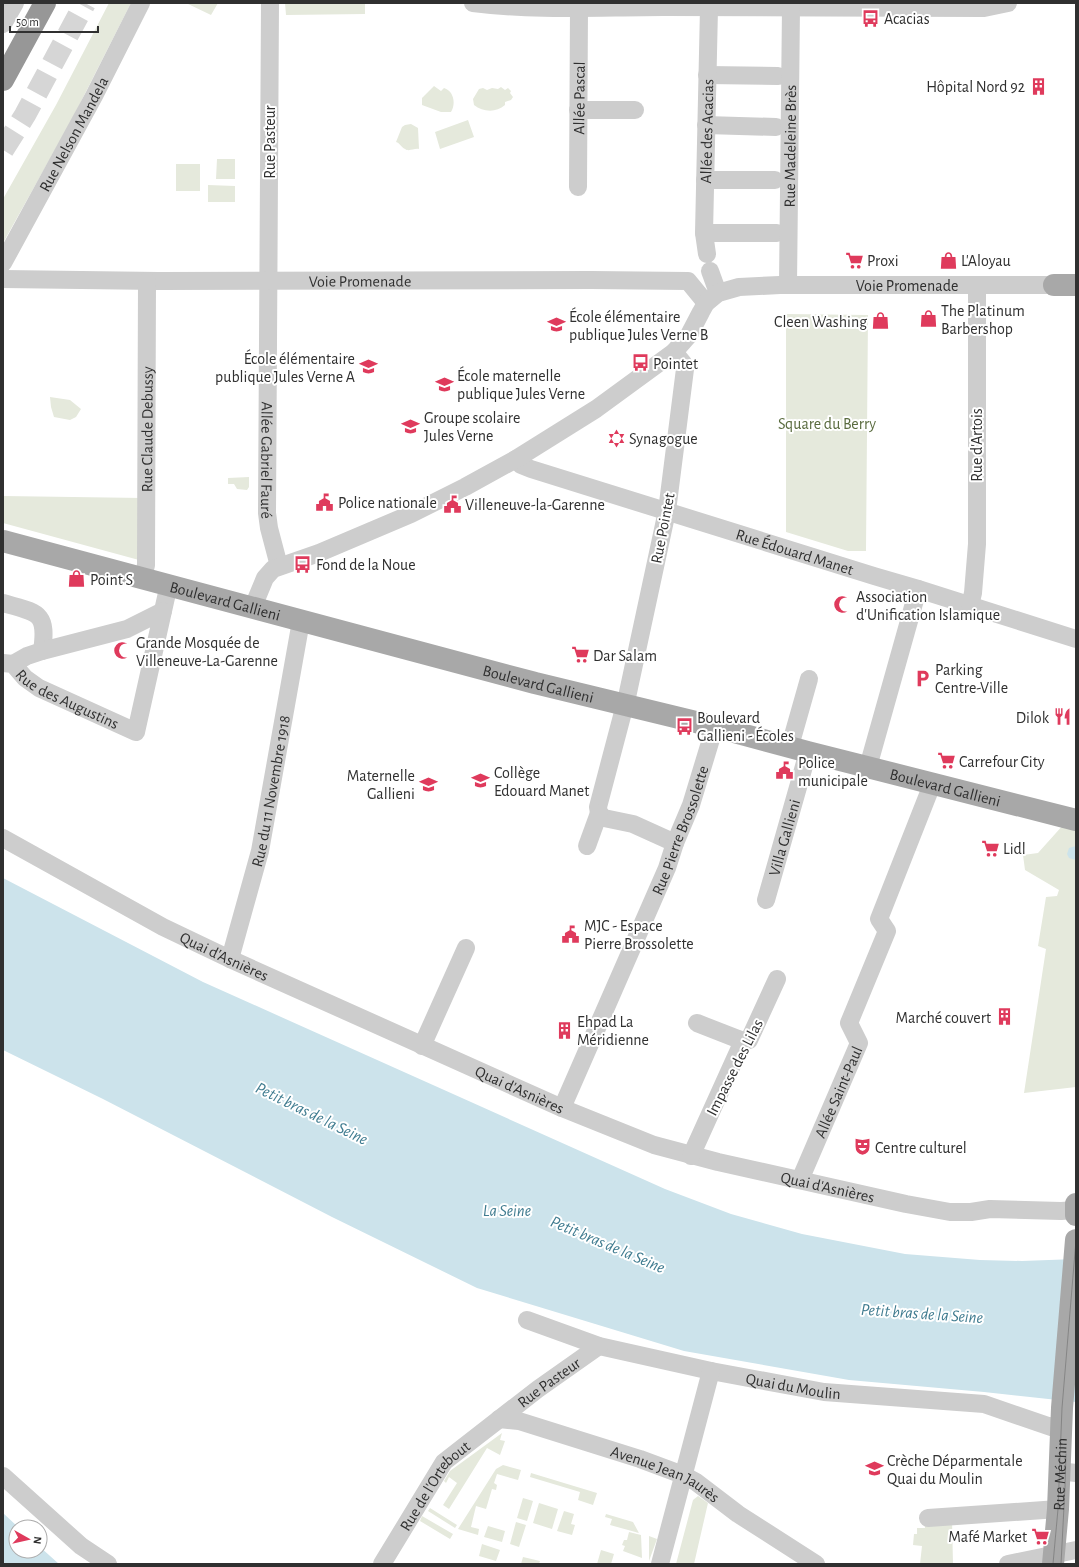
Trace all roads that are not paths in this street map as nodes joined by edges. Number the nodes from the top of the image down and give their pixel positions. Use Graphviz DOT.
graph roads {
  1 [pos="15,3"];
  2 [pos="45,3"];
  3 [pos="141,3"];
  4 [pos="270,3"];
  5 [pos="473,3"];
  6 [pos="1008,3"];
  7 [pos="791,7"];
  8 [pos="579,8"];
  9 [pos="709,8"];
  10 [pos="3,24"];
  11 [pos="707,75"];
  12 [pos="778,76"];
  13 [pos="3,80"];
  14 [pos="578,110"];
  15 [pos="635,110"];
  16 [pos="706,125"];
  17 [pos="776,127"];
  18 [pos="705,180"];
  19 [pos="775,180"];
  20 [pos="578,187"];
  21 [pos="704,233"];
  22 [pos="777,233"];
  23 [pos="3,263"];
  24 [pos="3,279"];
  25 [pos="147,281"];
  26 [pos="268,281"];
  27 [pos="788,285"];
  28 [pos="977,285"];
  29 [pos="1054,285"];
  30 [pos="1076,285"];
  31 [pos="712,298"];
  32 [pos="674,352"];
  33 [pos="516,459"];
  34 [pos="667,511"];
  35 [pos="3,540"];
  36 [pos="280,566"];
  37 [pos="143,578"];
  38 [pos="169,584"];
  39 [pos="918,589"];
  40 [pos="3,603"];
  41 [pos="970,605"];
  42 [pos="253,607"];
  43 [pos="163,611"];
  44 [pos="301,621"];
  45 [pos="1076,639"];
  46 [pos="42,651"];
  47 [pos="8,664"];
  48 [pos="809,679"];
  49 [pos="625,704"];
  50 [pos="715,726"];
  51 [pos="799,749"];
  52 [pos="868,767"];
  53 [pos="933,782"];
  54 [pos="599,813"];
  55 [pos="1076,820"];
  56 [pos="3,838"];
  57 [pos="675,843"];
  58 [pos="587,846"];
  59 [pos="766,900"];
  60 [pos="466,948"];
  61 [pos="230,959"];
  62 [pos="777,979"];
  63 [pos="697,1023"];
  64 [pos="743,1041"];
  65 [pos="422,1046"];
  66 [pos="562,1108"];
  67 [pos="691,1156"];
  68 [pos="800,1180"];
  69 [pos="1076,1210"];
  70 [pos="1076,1241"];
  71 [pos="527,1320"];
  72 [pos="599,1346"];
  73 [pos="711,1371"];
  74 [pos="1076,1374"];
  75 [pos="1066,1413"];
  76 [pos="499,1419"];
  77 [pos="1072,1473"];
  78 [pos="684,1475"];
  79 [pos="3,1476"];
  80 [pos="1058,1509"];
  81 [pos="928,1518"];
  82 [pos="1061,1557"];
  83 [pos="108,1564"];
  84 [pos="382,1564"];
  85 [pos="660,1564"];
  86 [pos="816,1564"];
  87 [pos="1008,1564"];
  1 -- 10 [label="street"];
  2 -- 13 [label="highway"];
  3 -- 23 [label="street, Rue Nelson Mandela"];
  4 -- 26 [label="street, Rue Pasteur"];
  5 -- 8 [label="street"];
  6 -- 7 [label="street"];
  7 -- 9 [label="street"];
  7 -- 27 [label="street, Rue Madeleine Brès"];
  8 -- 9 [label="street"];
  8 -- 14 [label="street, Allée Pascal"];
  9 -- 11 [label="street, Allée des Acacias"];
  11 -- 12 [label="street"];
  11 -- 16 [label="street, Allée des Acacias"];
  14 -- 15 [label="street"];
  14 -- 20 [label="street, Allée Pascal"];
  16 -- 17 [label="street"];
  16 -- 18 [label="street, Allée des Acacias"];
  18 -- 19 [label="street"];
  18 -- 21 [label="street, Allée des Acacias"];
  21 -- 22 [label="street"];
  21 -- 31 [label="street, Allée des Acacias"];
  24 -- 25 [label="street, Voie Promenade"];
  25 -- 26 [label="street, Voie Promenade"];
  25 -- 37 [label="street, Rue Claude Debussy"];
  26 -- 31 [label="street, Voie Promenade"];
  26 -- 36 [label="street, Allée Gabriel Fauré"];
  27 -- 28 [label="street, Voie Promenade"];
  27 -- 31 [label="street, Voie Promenade"];
  28 -- 29 [label="street, Voie Promenade"];
  28 -- 41 [label="street, Rue d'Artois"];
  29 -- 30 [label="main road, Voie Promenade"];
  31 -- 32 [label="street"];
  32 -- 33 [label="street"];
  32 -- 34 [label="street, Rue Pointet"];
  33 -- 34 [label="street, Rue Édouard Manet"];
  33 -- 36 [label="street"];
  34 -- 39 [label="street, Rue Édouard Manet"];
  34 -- 49 [label="street, Rue Pointet"];
  35 -- 37 [label="main road, Boulevard Gallieni"];
  36 -- 42 [label="street"];
  37 -- 38 [label="main road, Boulevard Gallieni"];
  38 -- 42 [label="main road, Boulevard Gallieni"];
  38 -- 43 [label="street"];
  39 -- 41 [label="street, Rue Édouard Manet"];
  39 -- 52 [label="street"];
  40 -- 46 [label="street"];
  41 -- 45 [label="street, Rue Édouard Manet"];
  42 -- 44 [label="main road, Boulevard Gallieni"];
  43 -- 46 [label="street"];
  43 -- 47 [label="street, Rue des Augustins"];
  44 -- 49 [label="main road, Boulevard Gallieni"];
  44 -- 61 [label="street, Rue du 11 Novembre 1918"];
  46 -- 47 [label="street"];
  48 -- 51 [label="street, Villa Gallieni"];
  49 -- 50 [label="main road, Boulevard Gallieni"];
  49 -- 54 [label="street, Rue Pointet"];
  50 -- 51 [label="main road, Boulevard Gallieni"];
  50 -- 57 [label="street, Rue Pierre Brossolette"];
  51 -- 52 [label="main road, Boulevard Gallieni"];
  51 -- 59 [label="street, Villa Gallieni"];
  52 -- 53 [label="main road, Boulevard Gallieni"];
  53 -- 55 [label="main road, Boulevard Gallieni"];
  53 -- 68 [label="street, Allée Saint-Paul"];
  54 -- 57 [label="street"];
  54 -- 58 [label="street"];
  56 -- 61 [label="street, Quai d'Asnières"];
  57 -- 66 [label="street, Rue Pierre Brossolette"];
  60 -- 65 [label="street"];
  61 -- 65 [label="street, Quai d'Asnières"];
  62 -- 64 [label="street, Impasse des Lilas"];
  63 -- 64 [label="street"];
  64 -- 67 [label="street, Impasse des Lilas"];
  65 -- 66 [label="street, Quai d'Asnières"];
  66 -- 67 [label="street, Quai d'Asnières"];
  67 -- 68 [label="street, Quai d'Asnières"];
  68 -- 69 [label="street, Quai d'Asnières"];
  70 -- 75 [label="main road"];
  71 -- 72 [label="street, Quai du Moulin"];
  72 -- 73 [label="street, Quai du Moulin"];
  72 -- 76 [label="street, Rue Pasteur"];
  73 -- 75 [label="street, Quai du Moulin"];
  73 -- 78 [label="street"];
  74 -- 75 [label="main road"];
  75 -- 77 [label="main road, Rue Méchin"];
  75 -- 80 [label="main road, Rue Méchin"];
  76 -- 78 [label="street, Avenue Jean Jaurès"];
  76 -- 84 [label="street, Rue de l'Ortebout"];
  77 -- 82 [label="main road, Rue Méchin"];
  78 -- 85 [label="street"];
  78 -- 86 [label="street, Avenue Jean Jaurès"];
  79 -- 83 [label="street"];
  80 -- 81 [label="street"];
  80 -- 82 [label="main road, Rue Méchin"];
  82 -- 87 [label="street"];
}
